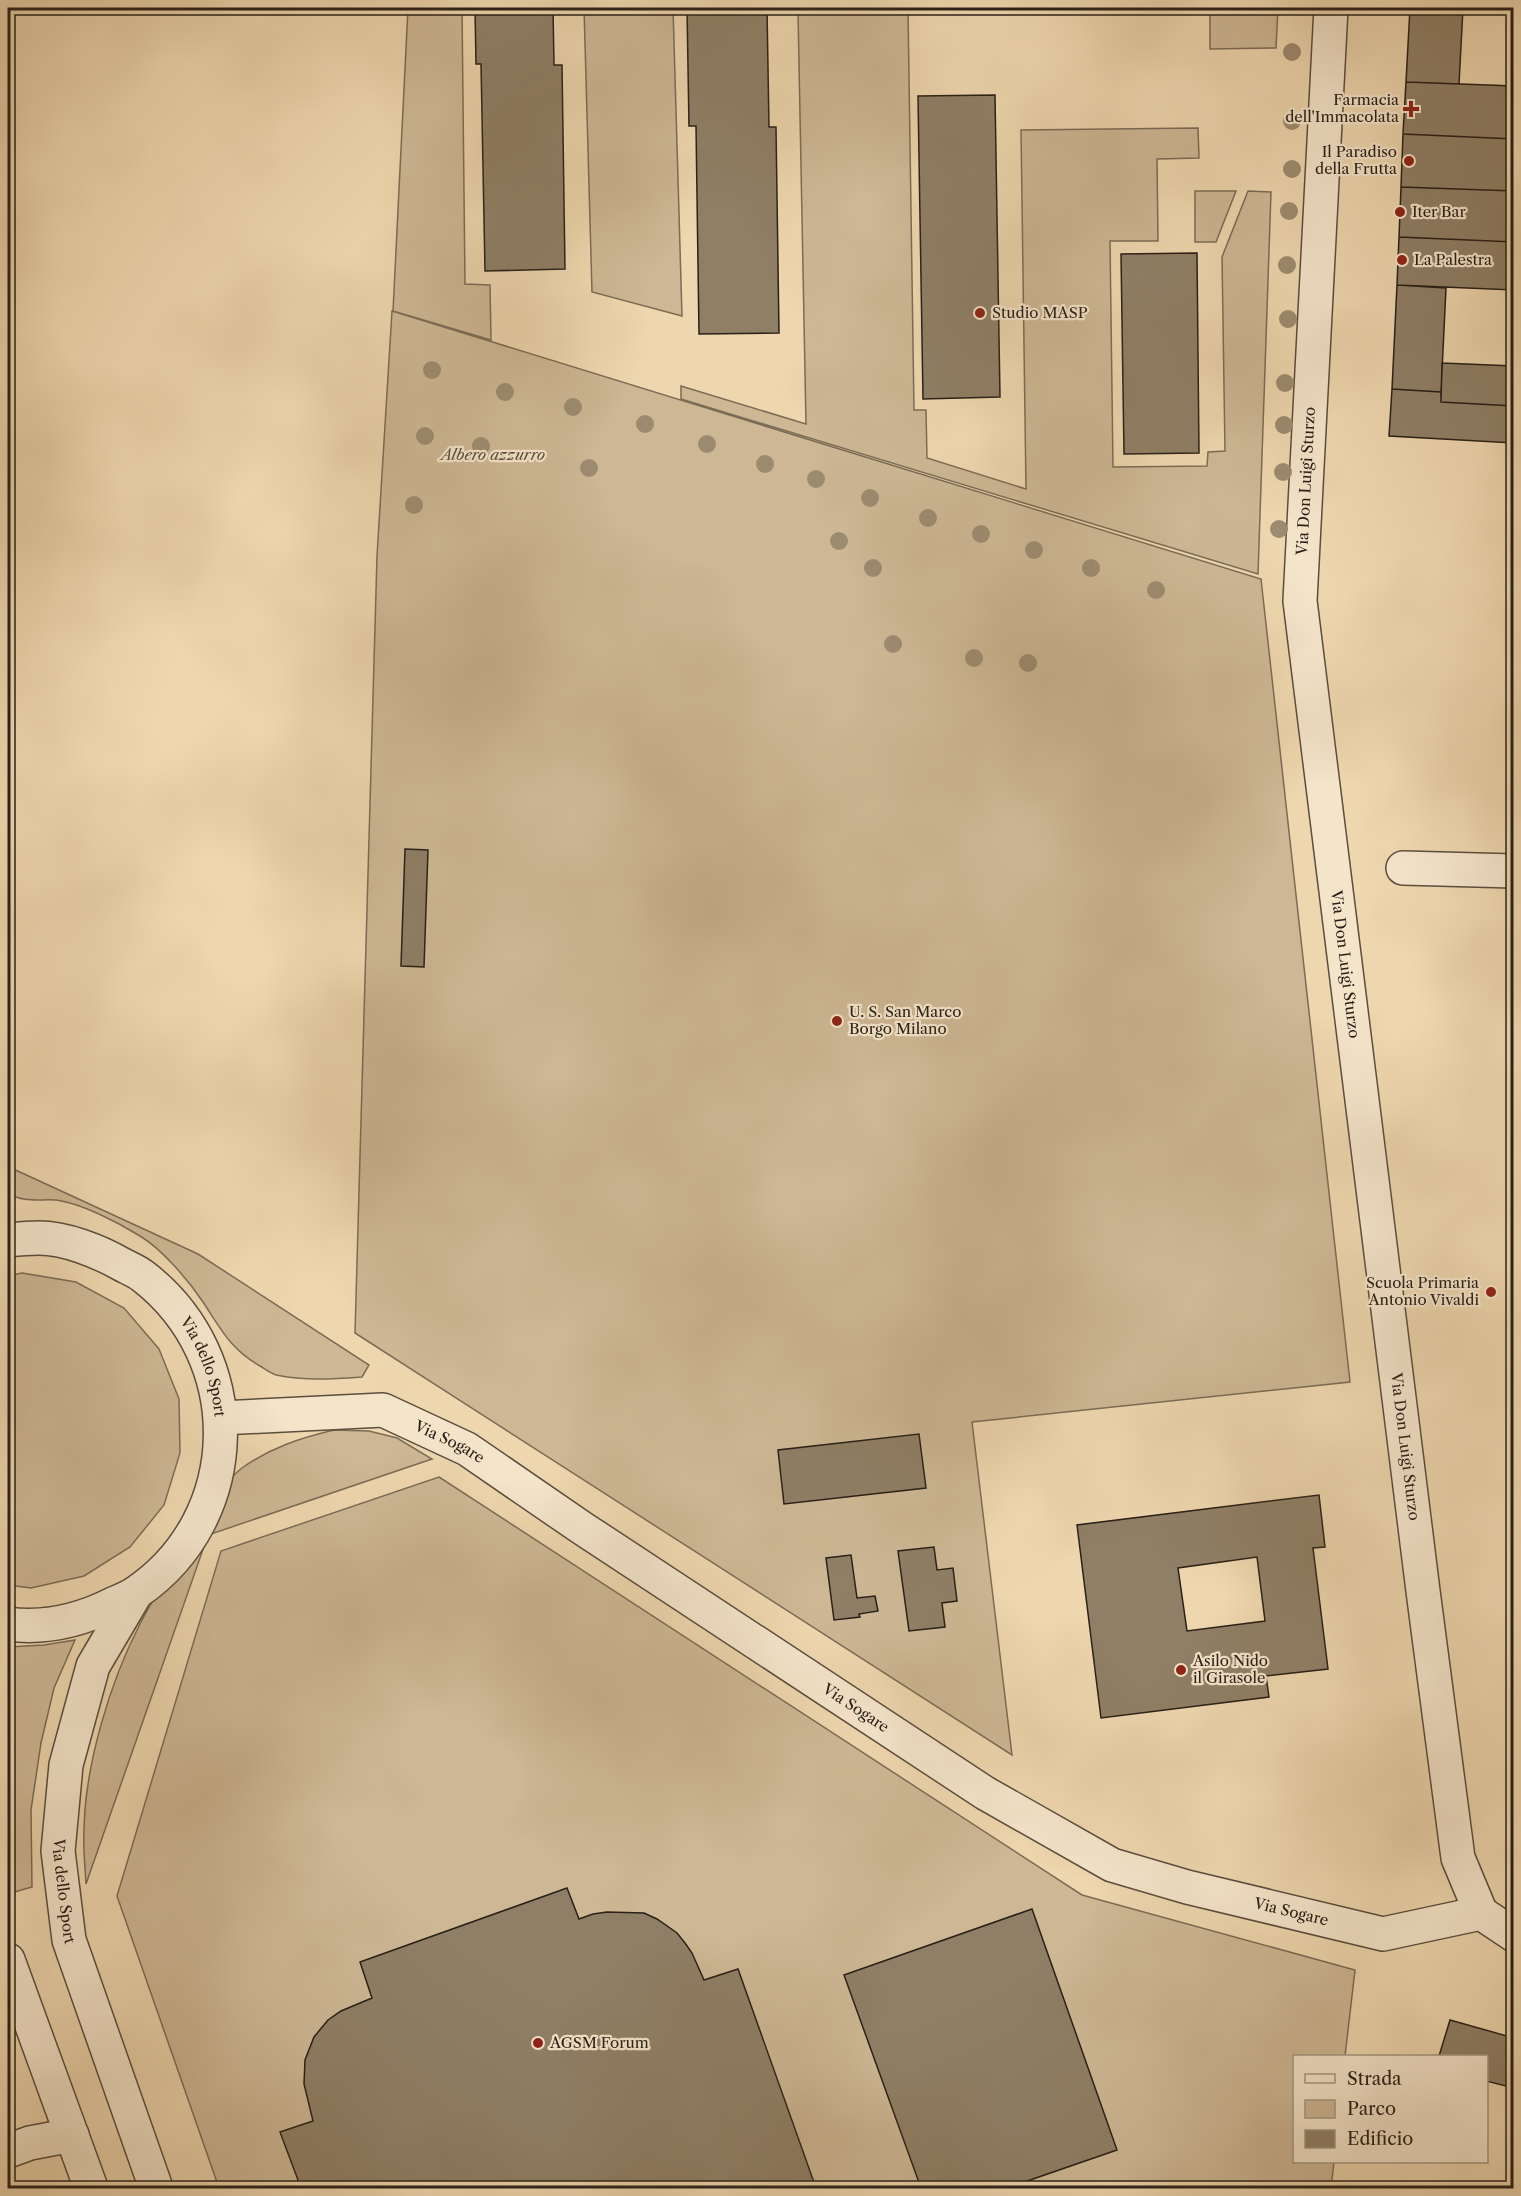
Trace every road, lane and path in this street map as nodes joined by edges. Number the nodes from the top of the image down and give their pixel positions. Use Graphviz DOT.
graph roads {
  1 [pos="1331,8"];
  2 [pos="1403,868"];
  3 [pos="1514,871"];
  4 [pos="8,1240"];
  5 [pos="221,1418"];
  6 [pos="136,1593"];
  7 [pos="8,1624"];
  8 [pos="1481,1913"];
  9 [pos="1514,1935"];
  10 [pos="8,1960"];
  11 [pos="72,2135"];
  12 [pos="8,2151"];
  13 [pos="91,2188"];
  14 [pos="156,2188"];
  1 -- 8 [label="street, Via Don Luigi Sturzo"];
  2 -- 3 [label="street"];
  4 -- 5 [label="street, Via dello Sport"];
  5 -- 6 [label="street, Via dello Sport"];
  5 -- 8 [label="street, Via Sogare"];
  6 -- 7 [label="street, Via dello Sport"];
  6 -- 14 [label="street, Via dello Sport"];
  8 -- 9 [label="street"];
  10 -- 11 [label="street"];
  11 -- 12 [label="street"];
  11 -- 13 [label="street"];
}
